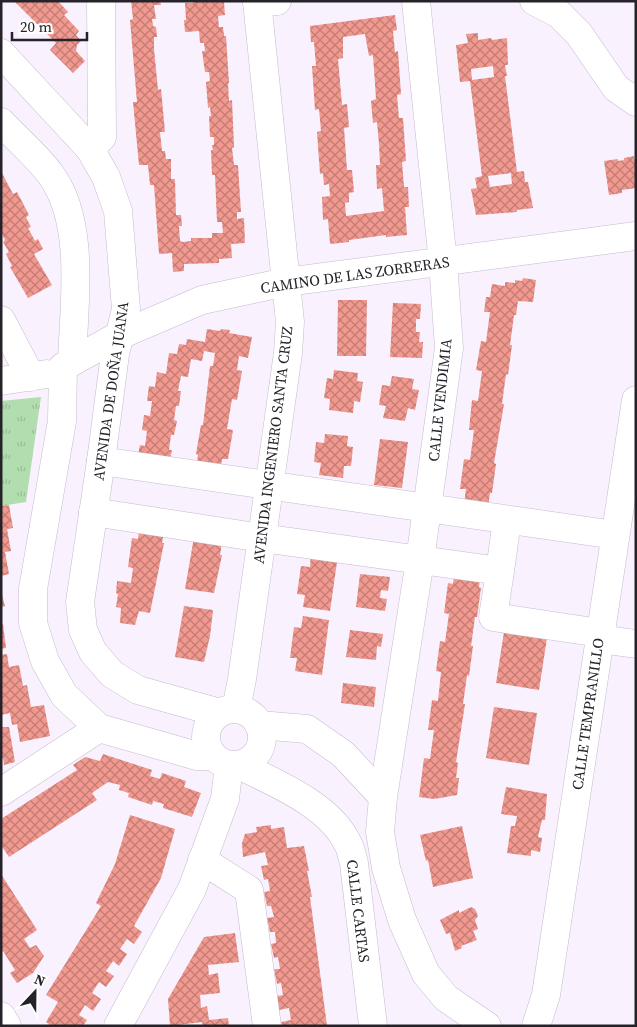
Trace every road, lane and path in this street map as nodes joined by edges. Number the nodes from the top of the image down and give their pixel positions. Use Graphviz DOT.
graph roads {
  1 [pos="100,1"];
  2 [pos="277,1"];
  3 [pos="416,1"];
  4 [pos="534,1"];
  5 [pos="257,2"];
  6 [pos="1,53"];
  7 [pos="636,102"];
  8 [pos="1,122"];
  9 [pos="90,148"];
  10 [pos="636,236"];
  11 [pos="443,262"];
  12 [pos="286,282"];
  13 [pos="1,320"];
  14 [pos="118,336"];
  15 [pos="68,364"];
  16 [pos="31,377"];
  17 [pos="1,381"];
  18 [pos="636,400"];
  19 [pos="101,461"];
  20 [pos="269,486"];
  21 [pos="427,508"];
  22 [pos="93,512"];
  23 [pos="507,520"];
  24 [pos="615,536"];
  25 [pos="262,538"];
  26 [pos="420,560"];
  27 [pos="500,571"];
  28 [pos="599,636"];
  29 [pos="636,644"];
  30 [pos="228,711"];
  31 [pos="259,725"];
  32 [pos="100,728"];
  33 [pos="227,762"];
  34 [pos="1,792"];
  35 [pos="383,797"];
  36 [pos="202,860"];
  37 [pos="1,1016"];
  38 [pos="7,1026"];
  39 [pos="118,1026"];
  40 [pos="267,1026"];
  41 [pos="372,1026"];
  42 [pos="486,1026"];
  43 [pos="536,1026"];
  1 -- 9 [label="street"];
  2 -- 5 [label="street"];
  3 -- 11 [label="street, CALLE VENDIMIA"];
  4 -- 7 [label="street"];
  5 -- 12 [label="street, AVENIDA INGENIERO SANTA CRUZ"];
  6 -- 9 [label="street, AVENIDA DE DOÑA JUANA"];
  8 -- 15 [label="street"];
  9 -- 14 [label="street, AVENIDA DE DOÑA JUANA"];
  10 -- 11 [label="street, CAMINO DE LAS ZORRERAS"];
  11 -- 12 [label="street, CAMINO DE LAS ZORRERAS"];
  11 -- 21 [label="street, CALLE VENDIMIA"];
  12 -- 14 [label="street, CAMINO DE LAS ZORRERAS"];
  12 -- 20 [label="street, AVENIDA INGENIERO SANTA CRUZ"];
  13 -- 16 [label="street"];
  14 -- 15 [label="street, CAMINO DE LAS ZORRERAS"];
  14 -- 19 [label="street, AVENIDA DE DOÑA JUANA"];
  15 -- 16 [label="street, CAMINO DE LAS ZORRERAS"];
  15 -- 32 [label="street"];
  16 -- 17 [label="street, CAMINO DE LAS ZORRERAS"];
  18 -- 24 [label="street, CALLE TEMPRANILLO"];
  19 -- 20 [label="street"];
  19 -- 22 [label="street, AVENIDA DE DOÑA JUANA"];
  20 -- 21 [label="street"];
  20 -- 25 [label="street, AVENIDA INGENIERO SANTA CRUZ"];
  21 -- 23 [label="street"];
  21 -- 26 [label="street, CALLE VENDIMIA"];
  22 -- 25 [label="street"];
  22 -- 30 [label="street, AVENIDA DE DOÑA JUANA"];
  23 -- 24 [label="street"];
  23 -- 27 [label="street"];
  24 -- 28 [label="street, CALLE TEMPRANILLO"];
  25 -- 26 [label="street"];
  25 -- 30 [label="street, AVENIDA INGENIERO SANTA CRUZ"];
  26 -- 27 [label="street"];
  26 -- 35 [label="street, CALLE VENDIMIA"];
  27 -- 28 [label="street"];
  28 -- 29 [label="street"];
  28 -- 43 [label="street, CALLE TEMPRANILLO"];
  30 -- 31 [label="street"];
  30 -- 33 [label="street"];
  31 -- 33 [label="street"];
  31 -- 35 [label="street"];
  32 -- 33 [label="street"];
  32 -- 34 [label="street"];
  33 -- 36 [label="street"];
  33 -- 41 [label="street, CALLE CARTAS"];
  35 -- 42 [label="street, CALLE VENDIMIA"];
  36 -- 39 [label="street"];
  36 -- 40 [label="street"];
  37 -- 38 [label="street"];
}
